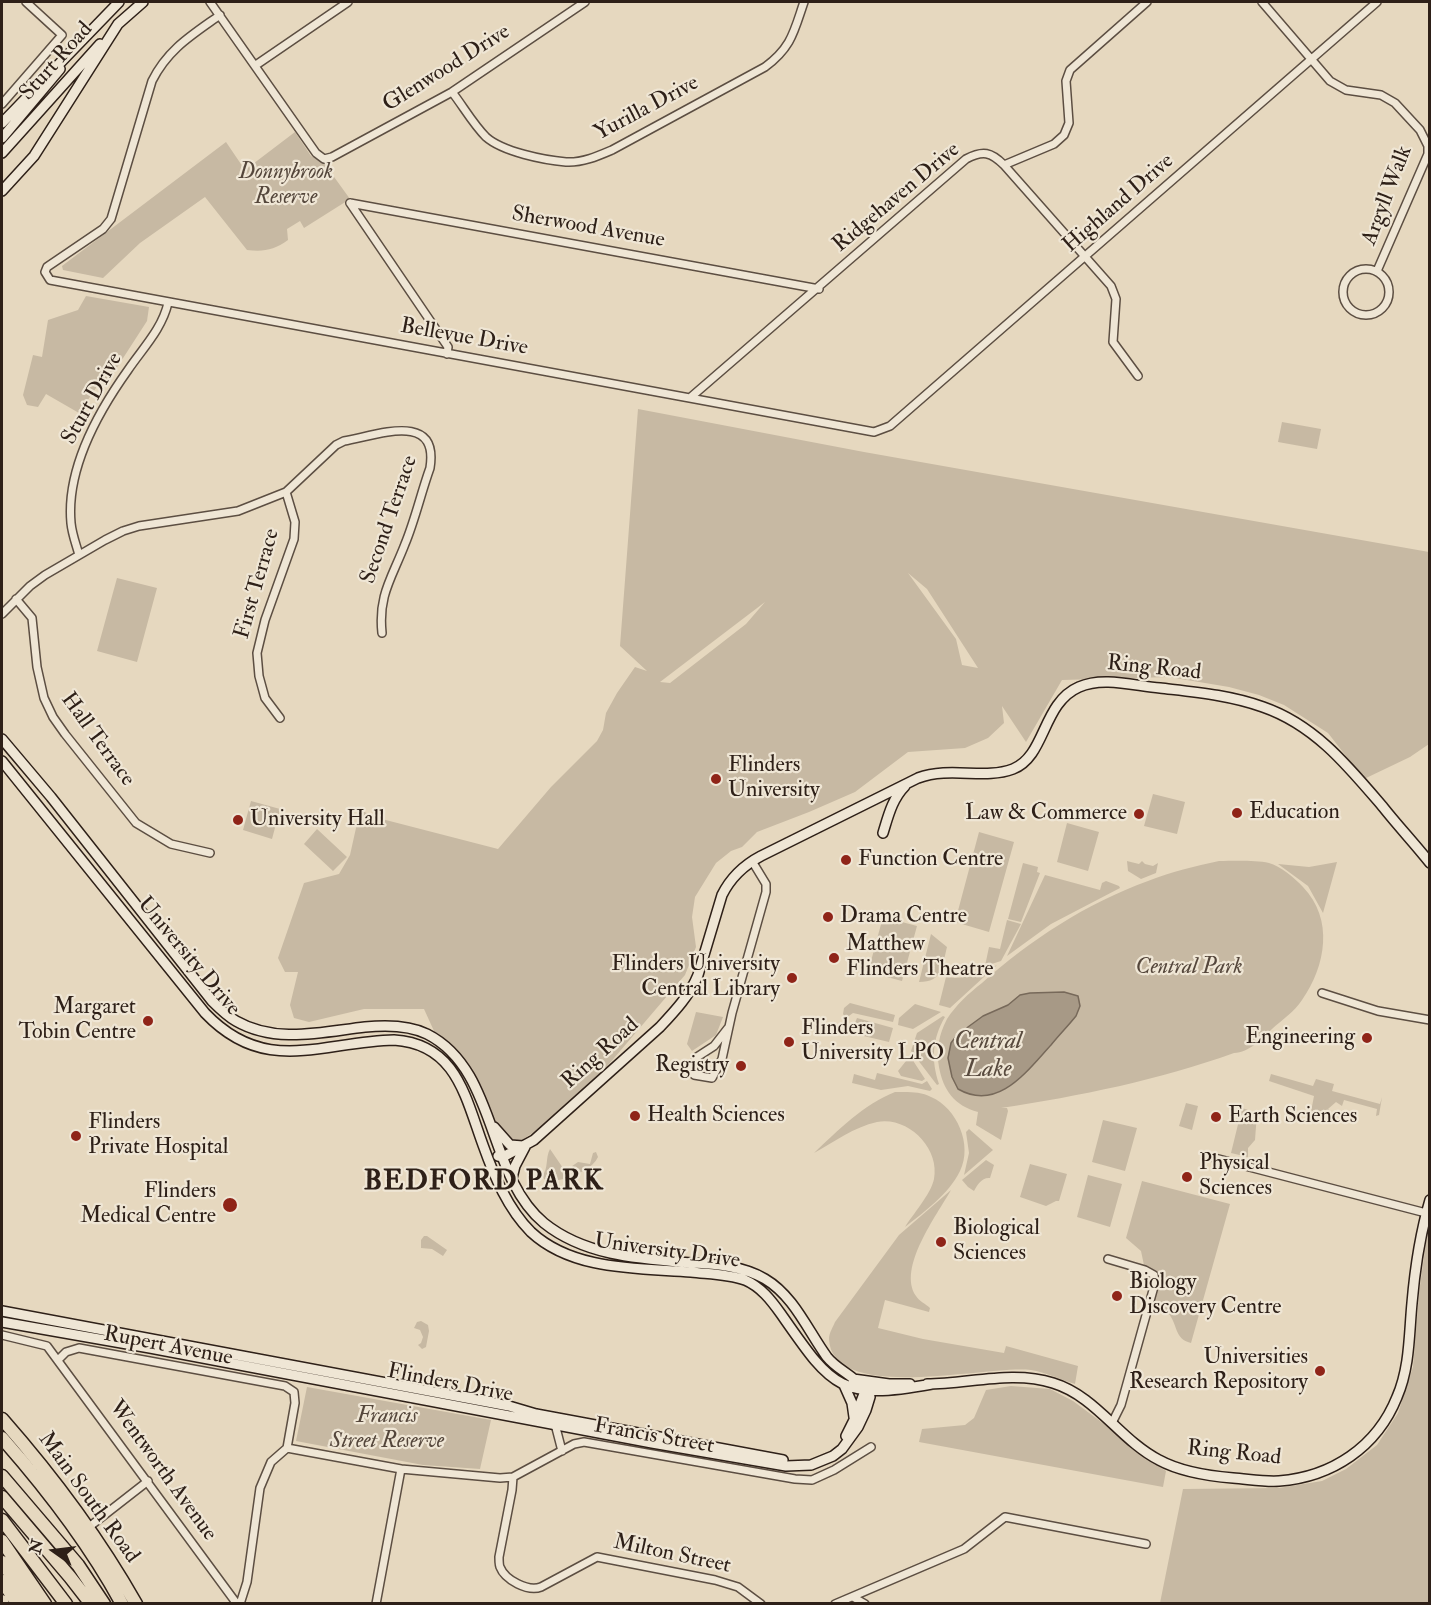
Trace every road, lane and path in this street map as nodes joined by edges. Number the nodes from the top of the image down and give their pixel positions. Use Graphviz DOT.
graph roads {
  1 [pos="26,2"];
  2 [pos="119,2"];
  3 [pos="143,2"];
  4 [pos="210,2"];
  5 [pos="348,2"];
  6 [pos="585,2"];
  7 [pos="804,2"];
  8 [pos="1147,2"];
  9 [pos="1262,2"];
  10 [pos="1377,2"];
  11 [pos="220,15"];
  12 [pos="118,24"];
  13 [pos="85,36"];
  14 [pos="1312,59"];
  15 [pos="256,65"];
  16 [pos="452,92"];
  17 [pos="2,104"];
  18 [pos="2,123"];
  19 [pos="2,138"];
  20 [pos="2,153"];
  21 [pos="1004,165"];
  22 [pos="2,191"];
  23 [pos="1085,258"];
  24 [pos="1377,271"];
  25 [pos="819,289"];
  26 [pos="168,303"];
  27 [pos="447,354"];
  28 [pos="1138,376"];
  29 [pos="691,398"];
  30 [pos="882,430"];
  31 [pos="286,492"];
  32 [pos="79,555"];
  33 [pos="16,599"];
  34 [pos="2,614"];
  35 [pos="382,633"];
  36 [pos="280,718"];
  37 [pos="2,739"];
  38 [pos="2,761"];
  39 [pos="909,782"];
  40 [pos="883,834"];
  41 [pos="210,853"];
  42 [pos="752,861"];
  43 [pos="1430,863"];
  44 [pos="1322,993"];
  45 [pos="1430,1020"];
  46 [pos="728,1028"];
  47 [pos="489,1123"];
  48 [pos="525,1146"];
  49 [pos="484,1148"];
  50 [pos="1207,1156"];
  51 [pos="503,1157"];
  52 [pos="512,1178"];
  53 [pos="1430,1200"];
  54 [pos="1426,1213"];
  55 [pos="519,1217"];
  56 [pos="1108,1259"];
  57 [pos="2,1311"];
  58 [pos="2,1322"];
  59 [pos="43,1330"];
  60 [pos="2,1335"];
  61 [pos="152,1340"];
  62 [pos="113,1341"];
  63 [pos="799,1341"];
  64 [pos="817,1342"];
  65 [pos="47,1346"];
  66 [pos="114,1355"];
  67 [pos="58,1360"];
  68 [pos="267,1365"];
  69 [pos="853,1379"];
  70 [pos="889,1384"];
  71 [pos="932,1384"];
  72 [pos="844,1385"];
  73 [pos="899,1390"];
  74 [pos="865,1391"];
  75 [pos="866,1410"];
  76 [pos="2,1419"];
  77 [pos="854,1420"];
  78 [pos="1112,1423"];
  79 [pos="555,1424"];
  80 [pos="2,1438"];
  81 [pos="871,1447"];
  82 [pos="287,1448"];
  83 [pos="562,1451"];
  84 [pos="400,1469"];
  85 [pos="2,1476"];
  86 [pos="513,1477"];
  87 [pos="148,1481"];
  88 [pos="2,1497"];
  89 [pos="2,1520"];
  90 [pos="89,1527"];
  91 [pos="2,1540"];
  92 [pos="1146,1544"];
  93 [pos="2,1562"];
  94 [pos="2,1581"];
  95 [pos="853,1597"];
  96 [pos="18,1604"];
  97 [pos="31,1604"];
  98 [pos="45,1604"];
  99 [pos="66,1604"];
  100 [pos="91,1604"];
  101 [pos="104,1604"];
  102 [pos="122,1604"];
  103 [pos="136,1604"];
  104 [pos="238,1604"];
  105 [pos="376,1604"];
  106 [pos="761,1604"];
  107 [pos="835,1604"];
  108 [pos="865,1604"];
  1 -- 17 [label="street"];
  2 -- 13 [label="street"];
  3 -- 12 [label="street"];
  4 -- 11 [label="street"];
  5 -- 15 [label="street"];
  6 -- 16 [label="street, Glenwood Drive"];
  7 -- 16 [label="street, Yurilla Drive"];
  8 -- 21 [label="street"];
  9 -- 14 [label="street, Argyll Walk"];
  10 -- 14 [label="street, Highland Drive"];
  11 -- 15 [label="street"];
  11 -- 26 [label="street, Bellevue Drive"];
  12 -- 20 [label="street, Sturt Road"];
  12 -- 22 [label="street"];
  13 -- 18 [label="street"];
  13 -- 19 [label="street, Sturt Road"];
  14 -- 23 [label="street, Highland Drive"];
  14 -- 24 [label="street, Argyll Walk"];
  15 -- 16 [label="street, Glenwood Drive"];
  21 -- 23 [label="street"];
  21 -- 25 [label="street, Ridgehaven Drive"];
  23 -- 28 [label="street"];
  23 -- 30 [label="street, Highland Drive"];
  24 -- 24 [label="street, Argyll Walk"];
  25 -- 27 [label="street, Sherwood Avenue"];
  25 -- 29 [label="street, Ridgehaven Drive"];
  26 -- 27 [label="street, Bellevue Drive"];
  26 -- 32 [label="street, Sturt Drive"];
  27 -- 29 [label="street, Bellevue Drive"];
  29 -- 30 [label="street, Bellevue Drive"];
  31 -- 32 [label="street"];
  31 -- 35 [label="street, Second Terrace"];
  31 -- 36 [label="street, First Terrace"];
  32 -- 33 [label="street"];
  33 -- 34 [label="street"];
  33 -- 41 [label="street, Hall Terrace"];
  37 -- 47 [label="street, University Drive"];
  38 -- 49 [label="street, University Drive"];
  39 -- 40 [label="street"];
  39 -- 42 [label="street, Ring Road"];
  39 -- 43 [label="street, Ring Road"];
  42 -- 46 [label="street"];
  42 -- 48 [label="street, Ring Road"];
  44 -- 45 [label="street"];
  46 -- 46 [label="street"];
  47 -- 48 [label="street"];
  47 -- 51 [label="street, University Drive"];
  48 -- 51 [label="street, Ring Road"];
  48 -- 52 [label="street"];
  49 -- 51 [label="street"];
  49 -- 55 [label="street, University Drive"];
  50 -- 54 [label="street"];
  51 -- 52 [label="street, University Drive"];
  51 -- 55 [label="street"];
  52 -- 64 [label="street, University Drive"];
  53 -- 54 [label="street, Ring Road"];
  54 -- 78 [label="street, Ring Road"];
  55 -- 63 [label="street, University Drive"];
  56 -- 78 [label="street"];
  57 -- 61 [label="street, Flinders Drive"];
  58 -- 59 [label="street, Flinders Drive"];
  59 -- 62 [label="street, Flinders Drive"];
  59 -- 65 [label="street"];
  60 -- 65 [label="street"];
  61 -- 62 [label="street, Flinders Drive"];
  61 -- 68 [label="street, Flinders Drive"];
  62 -- 66 [label="street"];
  63 -- 64 [label="street"];
  63 -- 72 [label="street, University Drive"];
  64 -- 69 [label="street, University Drive"];
  65 -- 67 [label="street"];
  66 -- 67 [label="street, Rupert Avenue"];
  66 -- 82 [label="street, Rupert Avenue"];
  67 -- 87 [label="street, Wentworth Avenue"];
  68 -- 77 [label="street, Flinders Drive"];
  68 -- 79 [label="street, Flinders Drive"];
  69 -- 70 [label="street, Ring Road"];
  69 -- 74 [label="street, University Drive"];
  70 -- 71 [label="street, Ring Road"];
  70 -- 74 [label="street"];
  71 -- 73 [label="street, Ring Road"];
  71 -- 78 [label="street, Ring Road"];
  72 -- 74 [label="street, University Drive"];
  72 -- 77 [label="street"];
  73 -- 74 [label="street, Ring Road"];
  73 -- 75 [label="street, Flinders Drive"];
  74 -- 75 [label="street"];
  74 -- 77 [label="street, Flinders Drive"];
  75 -- 79 [label="street, Flinders Drive"];
  76 -- 90 [label="highway, Main South Road"];
  79 -- 83 [label="street"];
  80 -- 102 [label="highway"];
  81 -- 83 [label="street, Francis Street"];
  82 -- 84 [label="street, Francis Street"];
  82 -- 104 [label="street"];
  83 -- 86 [label="street, Francis Street"];
  84 -- 86 [label="street, Francis Street"];
  84 -- 105 [label="street"];
  85 -- 101 [label="highway"];
  86 -- 106 [label="street, Milton Street"];
  87 -- 90 [label="street"];
  87 -- 104 [label="street, Wentworth Avenue"];
  88 -- 100 [label="highway"];
  89 -- 99 [label="highway"];
  90 -- 103 [label="highway, Main South Road"];
  91 -- 98 [label="highway"];
  92 -- 95 [label="street"];
  93 -- 97 [label="highway"];
  94 -- 96 [label="highway"];
  95 -- 107 [label="street"];
  95 -- 108 [label="street"];
}
